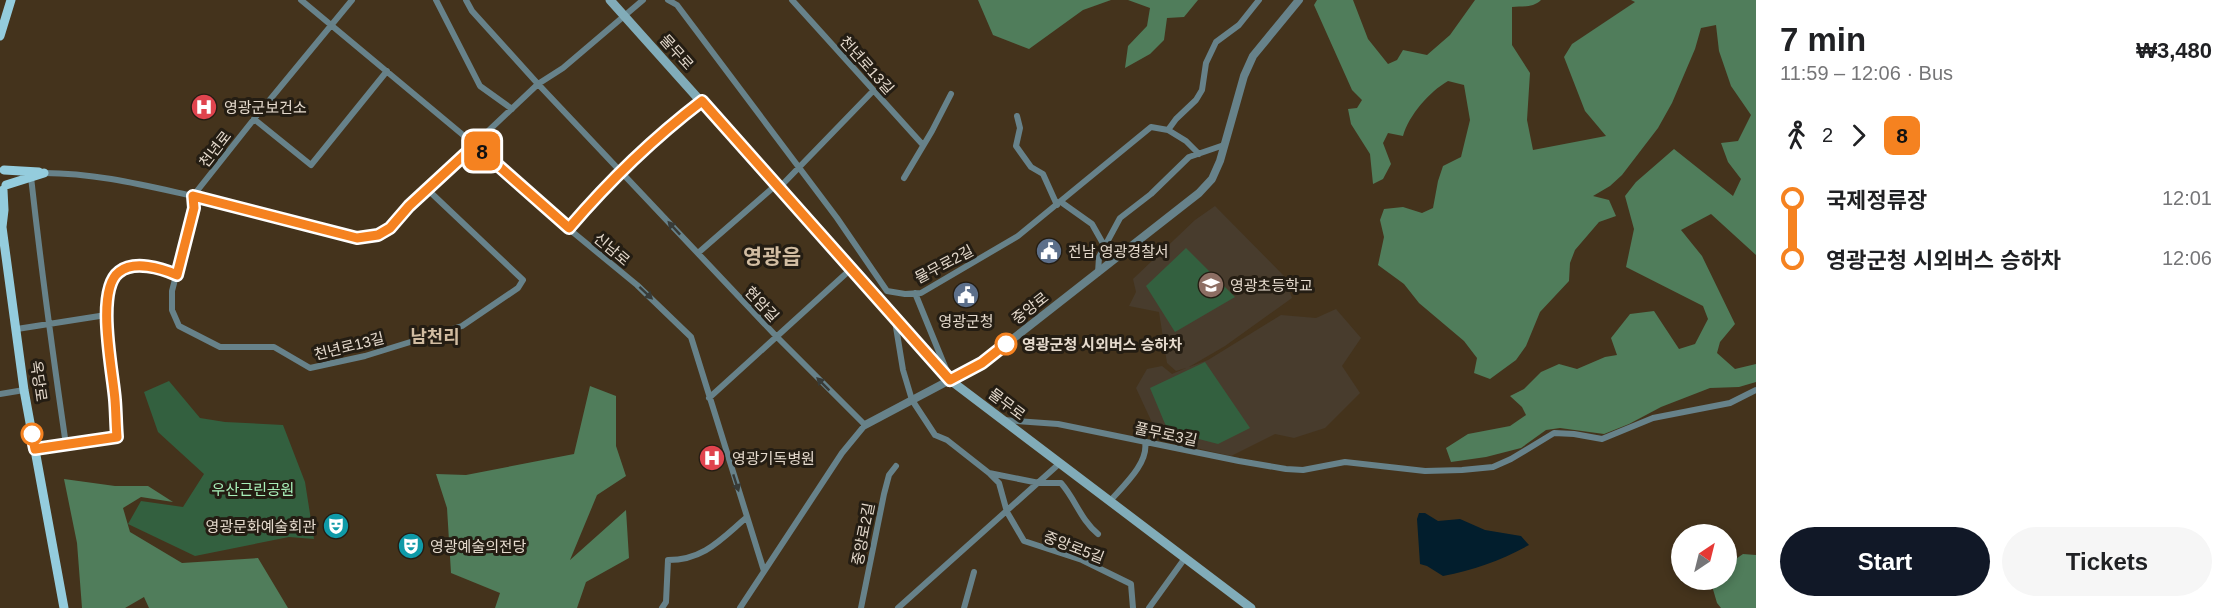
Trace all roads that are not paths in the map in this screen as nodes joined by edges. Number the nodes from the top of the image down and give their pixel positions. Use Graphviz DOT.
graph roads {
  1 [pos="11,0"];
  2 [pos="301,0"];
  3 [pos="352,0"];
  4 [pos="436,0"];
  5 [pos="466,0"];
  6 [pos="610,0"];
  7 [pos="643,0"];
  8 [pos="668,0"];
  9 [pos="792,0"];
  10 [pos="1259,0"];
  11 [pos="1299,0"];
  12 [pos="624,15"];
  13 [pos="332,25"];
  14 [pos="0,36"];
  15 [pos="387,71"];
  16 [pos="538,84"];
  17 [pos="873,91"];
  18 [pos="951,94"];
  19 [pos="702,101"];
  20 [pos="512,109"];
  21 [pos="1017,116"];
  22 [pos="254,119"];
  23 [pos="1168,130"];
  24 [pos="475,145"];
  25 [pos="1224,145"];
  26 [pos="923,146"];
  27 [pos="1198,154"];
  28 [pos="1,166"];
  29 [pos="799,167"];
  30 [pos="620,171"];
  31 [pos="44,172"];
  32 [pos="31,177"];
  33 [pos="904,178"];
  34 [pos="777,186"];
  35 [pos="3,189"];
  36 [pos="427,189"];
  37 [pos="193,196"];
  38 [pos="1059,204"];
  39 [pos="1,225"];
  40 [pos="569,228"];
  41 [pos="1105,247"];
  42 [pos="698,253"];
  43 [pos="851,269"];
  44 [pos="1098,273"];
  45 [pos="177,275"];
  46 [pos="915,293"];
  47 [pos="106,315"];
  48 [pos="895,317"];
  49 [pos="48,324"];
  50 [pos="17,329"];
  51 [pos="776,336"];
  52 [pos="950,380"];
  53 [pos="24,390"];
  54 [pos="1756,390"];
  55 [pos="0,394"];
  56 [pos="709,398"];
  57 [pos="912,400"];
  58 [pos="1003,420"];
  59 [pos="865,425"];
  60 [pos="1145,442"];
  61 [pos="66,445"];
  62 [pos="35,449"];
  63 [pos="1060,463"];
  64 [pos="896,466"];
  65 [pos="989,473"];
  66 [pos="1039,483"];
  67 [pos="1110,501"];
  68 [pos="1007,512"];
  69 [pos="747,517"];
  70 [pos="1098,534"];
  71 [pos="1185,558"];
  72 [pos="764,571"];
  73 [pos="974,572"];
  74 [pos="64,608"];
  75 [pos="662,608"];
  76 [pos="740,608"];
  77 [pos="861,608"];
  78 [pos="898,608"];
  79 [pos="964,608"];
  80 [pos="1133,608"];
  81 [pos="1149,608"];
  82 [pos="1251,608"];
  1 -- 14 [label="main road"];
  2 -- 13 [label="street, 신남로"];
  3 -- 13 [label="street, 천년로"];
  4 -- 20 [label="street"];
  5 -- 16 [label="street, 현암길"];
  6 -- 12 [label="main road, 물무로"];
  7 -- 12 [label="street"];
  8 -- 29 [label="street, 물무로2길"];
  9 -- 17 [label="street, 천년로13길"];
  10 -- 23 [label="street"];
  11 -- 25 [label="street, 중앙로"];
  12 -- 16 [label="street"];
  12 -- 19 [label="main road, 물무로"];
  13 -- 15 [label="street, 신남로"];
  13 -- 22 [label="street, 천년로"];
  15 -- 22 [label="street"];
  15 -- 24 [label="street, 신남로"];
  16 -- 20 [label="street"];
  16 -- 30 [label="street, 현암길"];
  17 -- 26 [label="street, 천년로13길"];
  17 -- 29 [label="street"];
  18 -- 26 [label="street"];
  19 -- 30 [label="street"];
  19 -- 34 [label="main road, 물무로"];
  20 -- 24 [label="street"];
  21 -- 38 [label="street"];
  22 -- 37 [label="street, 천년로"];
  23 -- 27 [label="street"];
  23 -- 38 [label="street, 물무로2길"];
  24 -- 36 [label="street"];
  24 -- 40 [label="street, 신남로"];
  25 -- 27 [label="street"];
  25 -- 44 [label="street, 중앙로"];
  26 -- 33 [label="street"];
  27 -- 41 [label="street"];
  28 -- 31 [label="main road"];
  28 -- 35 [label="main road"];
  29 -- 34 [label="street"];
  29 -- 46 [label="street, 물무로2길"];
  30 -- 40 [label="street"];
  42 -- 30 [label="street, 현암길, one-way"];
  31 -- 32 [label="main road"];
  31 -- 37 [label="street"];
  32 -- 35 [label="main road"];
  32 -- 49 [label="street"];
  34 -- 42 [label="street"];
  34 -- 43 [label="main road, 물무로"];
  35 -- 39 [label="main road, 옥당로"];
  36 -- 37 [label="street"];
  36 -- 45 [label="street, 천년로13길"];
  37 -- 45 [label="street, 천년로13길"];
  38 -- 41 [label="street"];
  38 -- 46 [label="street, 물무로2길"];
  39 -- 50 [label="main road, 옥당로"];
  40 -- 56 [label="street, 신남로, one-way"];
  41 -- 44 [label="street"];
  42 -- 51 [label="street, 현암길"];
  43 -- 48 [label="main road, 물무로"];
  43 -- 51 [label="street"];
  44 -- 52 [label="street, 중앙로"];
  45 -- 47 [label="street"];
  46 -- 52 [label="street"];
  47 -- 49 [label="street"];
  47 -- 61 [label="street"];
  48 -- 52 [label="main road, 물무로"];
  48 -- 57 [label="street, 중앙로5길"];
  49 -- 50 [label="street"];
  49 -- 61 [label="street"];
  50 -- 53 [label="main road, 옥당로"];
  51 -- 56 [label="street"];
  59 -- 51 [label="street, 현암길, one-way"];
  52 -- 57 [label="street, 중앙로"];
  52 -- 58 [label="main road, 물무로"];
  53 -- 55 [label="street"];
  53 -- 62 [label="main road, 옥당로"];
  54 -- 60 [label="street, 풀무로3길"];
  56 -- 69 [label="street, 신남로, one-way"];
  57 -- 59 [label="street, 중앙로"];
  57 -- 65 [label="street, 중앙로5길"];
  58 -- 60 [label="street, 풀무로3길"];
  58 -- 63 [label="main road, 물무로"];
  59 -- 72 [label="street, 중앙로"];
  60 -- 67 [label="street"];
  61 -- 62 [label="street"];
  62 -- 74 [label="main road, 옥당로"];
  63 -- 66 [label="street"];
  63 -- 67 [label="main road, 물무로"];
  64 -- 77 [label="street, 중앙로2길"];
  65 -- 66 [label="street"];
  65 -- 68 [label="street, 중앙로5길"];
  66 -- 68 [label="street"];
  66 -- 70 [label="street"];
  67 -- 71 [label="main road, 물무로"];
  68 -- 78 [label="street"];
  68 -- 80 [label="street, 중앙로5길"];
  69 -- 72 [label="street, 신남로"];
  69 -- 75 [label="street"];
  71 -- 81 [label="street"];
  71 -- 82 [label="main road, 물무로"];
  72 -- 76 [label="street, 중앙로"];
  73 -- 79 [label="street"];
}
